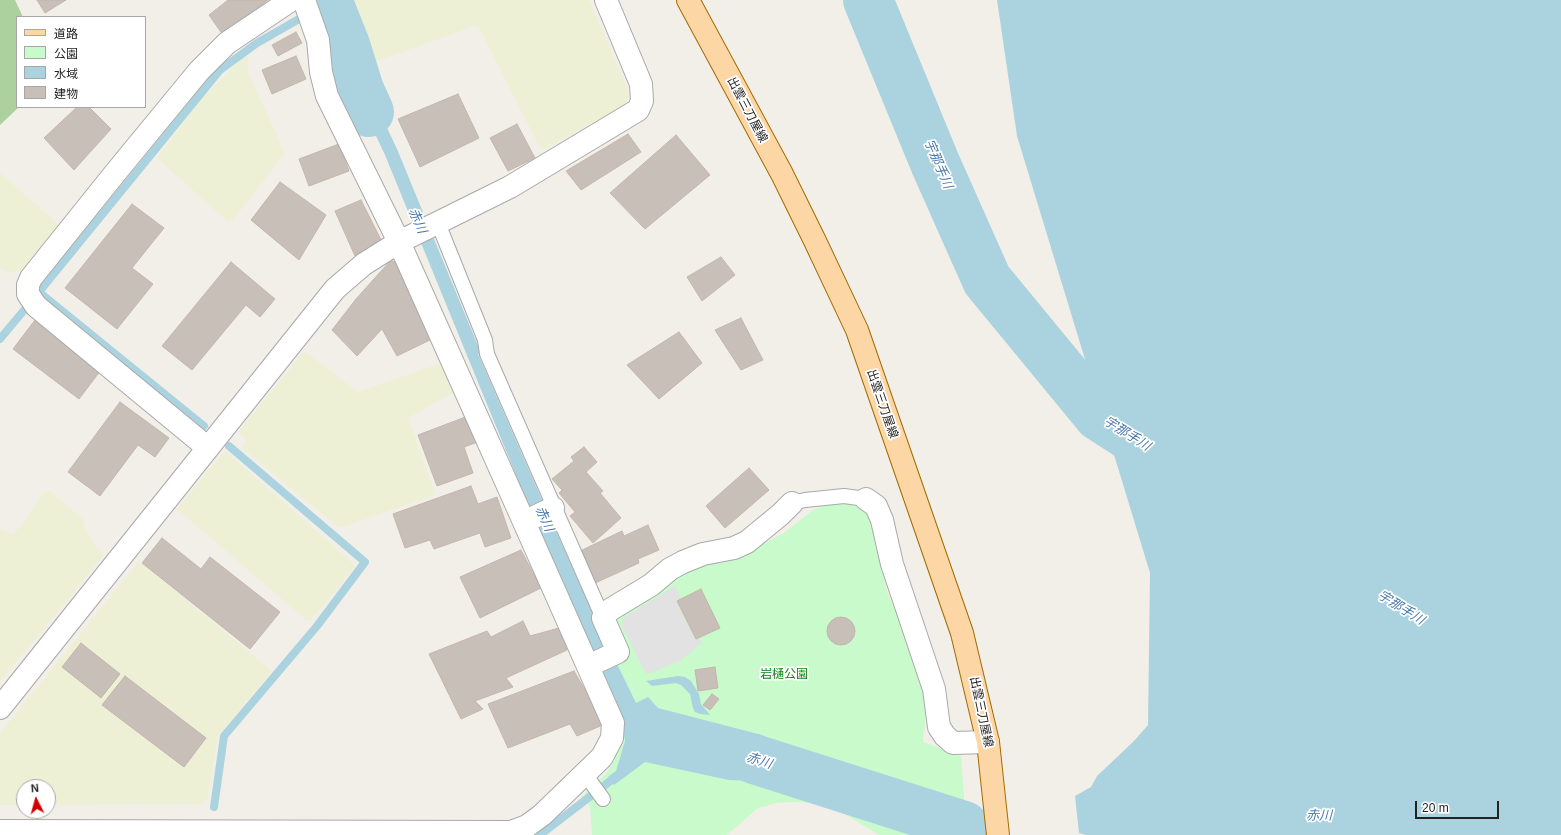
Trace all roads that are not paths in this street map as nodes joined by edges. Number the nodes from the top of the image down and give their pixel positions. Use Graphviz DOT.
graph roads {
  1 [pos="291,0"];
  2 [pos="304,0"];
  3 [pos="606,0"];
  4 [pos="688,0"];
  5 [pos="436,224"];
  6 [pos="407,238"];
  7 [pos="208,448"];
  8 [pos="866,499"];
  9 [pos="792,503"];
  10 [pos="540,515"];
  11 [pos="603,618"];
  12 [pos="599,661"];
  13 [pos="0,708"];
  14 [pos="988,742"];
  15 [pos="0,831"];
  16 [pos="998,835"];
  1 -- 7 [label="street"];
  2 -- 6 [label="street"];
  3 -- 5 [label="street"];
  4 -- 14 [label="main road, 出雲三刀屋線"];
  5 -- 6 [label="street"];
  5 -- 10 [label="lane"];
  6 -- 7 [label="street"];
  6 -- 10 [label="street"];
  7 -- 13 [label="street"];
  8 -- 9 [label="lane"];
  8 -- 14 [label="street"];
  9 -- 11 [label="street"];
  10 -- 11 [label="lane"];
  10 -- 12 [label="street"];
  11 -- 12 [label="street"];
  12 -- 15 [label="street"];
  14 -- 16 [label="main road, 出雲三刀屋線"];
}
